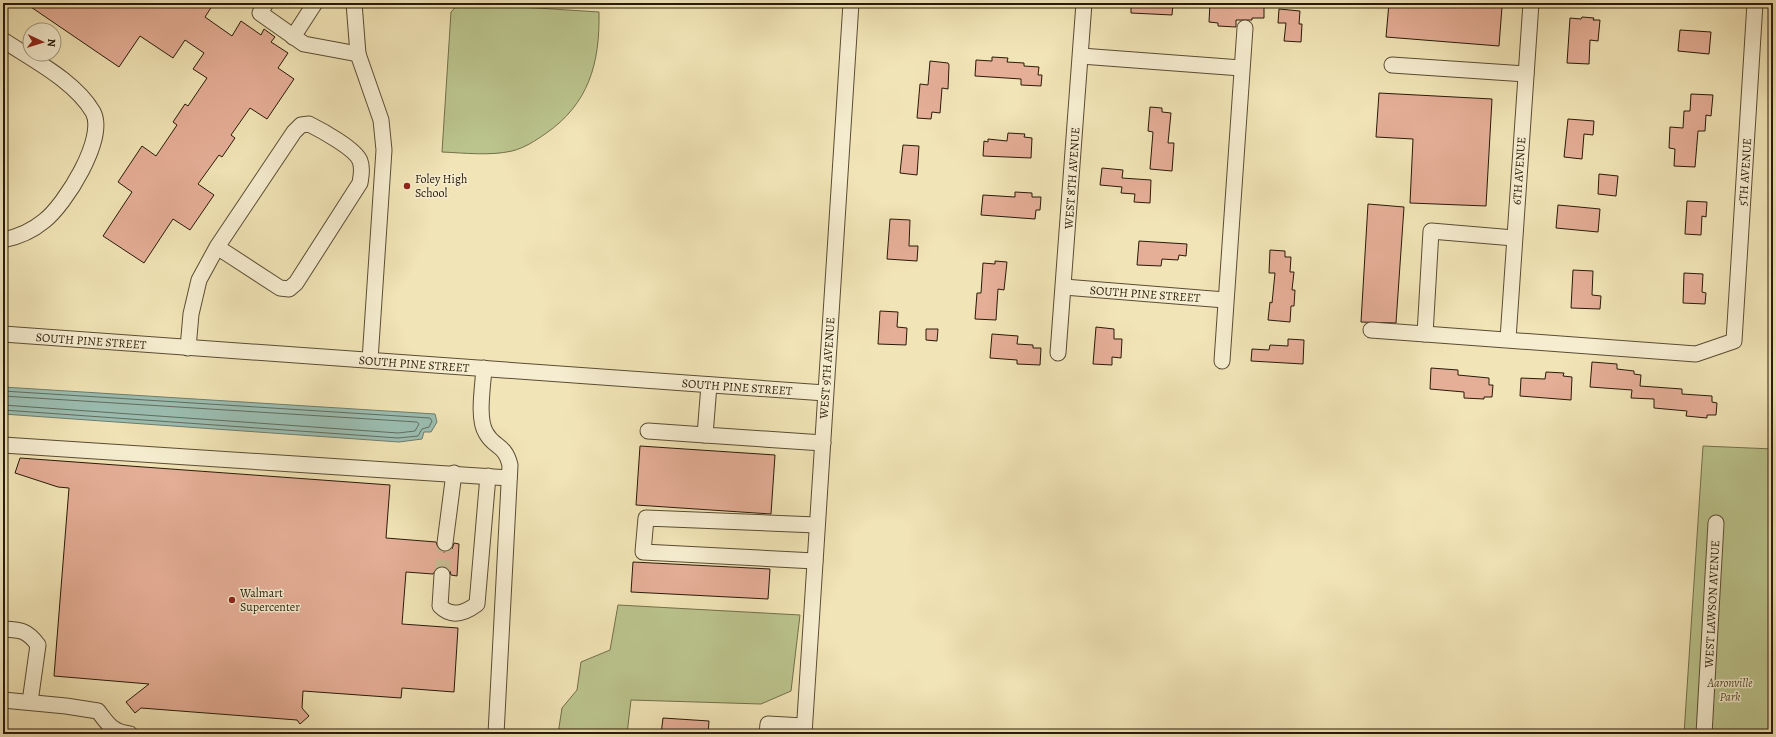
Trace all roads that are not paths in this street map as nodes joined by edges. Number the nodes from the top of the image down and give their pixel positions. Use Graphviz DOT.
graph roads {
  1 [pos="266,3"];
  2 [pos="315,3"];
  3 [pos="354,3"];
  4 [pos="851,3"];
  5 [pos="1084,3"];
  6 [pos="1531,3"];
  7 [pos="1755,3"];
  8 [pos="1245,28"];
  9 [pos="293,37"];
  10 [pos="3,40"];
  11 [pos="358,54"];
  12 [pos="1081,56"];
  13 [pos="1392,65"];
  14 [pos="1241,68"];
  15 [pos="1526,74"];
  16 [pos="1514,238"];
  17 [pos="3,240"];
  18 [pos="217,246"];
  19 [pos="1064,287"];
  20 [pos="1225,300"];
  21 [pos="1371,330"];
  22 [pos="3,334"];
  23 [pos="1425,334"];
  24 [pos="1508,339"];
  25 [pos="188,348"];
  26 [pos="1058,353"];
  27 [pos="370,360"];
  28 [pos="1222,361"];
  29 [pos="484,368"];
  30 [pos="709,385"];
  31 [pos="825,393"];
  32 [pos="648,431"];
  33 [pos="705,435"];
  34 [pos="822,443"];
  35 [pos="3,445"];
  36 [pos="454,473"];
  37 [pos="488,476"];
  38 [pos="509,478"];
  39 [pos="1716,523"];
  40 [pos="816,525"];
  41 [pos="445,543"];
  42 [pos="815,561"];
  43 [pos="442,575"];
  44 [pos="3,629"];
  45 [pos="3,700"];
  46 [pos="30,702"];
  47 [pos="804,730"];
  48 [pos="130,734"];
  49 [pos="496,734"];
  50 [pos="767,734"];
  51 [pos="1704,734"];
  1 -- 9 [label="street"];
  2 -- 9 [label="street"];
  3 -- 11 [label="street"];
  4 -- 31 [label="street, WEST 9TH AVENUE"];
  5 -- 12 [label="street, WEST 8TH AVENUE"];
  6 -- 15 [label="street, 6TH AVENUE"];
  7 -- 24 [label="street, 5TH AVENUE"];
  8 -- 14 [label="street"];
  9 -- 11 [label="street"];
  10 -- 17 [label="street"];
  11 -- 27 [label="street"];
  12 -- 14 [label="street"];
  12 -- 19 [label="street, WEST 8TH AVENUE"];
  13 -- 15 [label="street"];
  14 -- 20 [label="street"];
  15 -- 16 [label="street, 6TH AVENUE"];
  16 -- 23 [label="street"];
  16 -- 24 [label="street, 6TH AVENUE"];
  18 -- 18 [label="street"];
  18 -- 25 [label="street"];
  19 -- 20 [label="street, SOUTH PINE STREET"];
  19 -- 26 [label="street, WEST 8TH AVENUE"];
  20 -- 28 [label="street"];
  21 -- 23 [label="street"];
  22 -- 25 [label="street, SOUTH PINE STREET"];
  23 -- 24 [label="street"];
  25 -- 27 [label="street, SOUTH PINE STREET"];
  27 -- 29 [label="street, SOUTH PINE STREET"];
  29 -- 30 [label="street, SOUTH PINE STREET"];
  29 -- 38 [label="street"];
  30 -- 31 [label="street, SOUTH PINE STREET"];
  30 -- 33 [label="street"];
  31 -- 34 [label="street, WEST 9TH AVENUE"];
  32 -- 33 [label="street"];
  33 -- 34 [label="street"];
  34 -- 40 [label="street, WEST 9TH AVENUE"];
  35 -- 36 [label="street"];
  36 -- 37 [label="street"];
  36 -- 41 [label="street"];
  37 -- 38 [label="street"];
  37 -- 43 [label="street"];
  38 -- 49 [label="street"];
  39 -- 51 [label="street, WEST LAWSON AVENUE"];
  40 -- 42 [label="street, WEST 9TH AVENUE"];
  40 -- 42 [label="street"];
  42 -- 47 [label="street, WEST 9TH AVENUE"];
  44 -- 46 [label="street"];
  45 -- 46 [label="street"];
  46 -- 48 [label="street"];
  47 -- 50 [label="street"];
}
